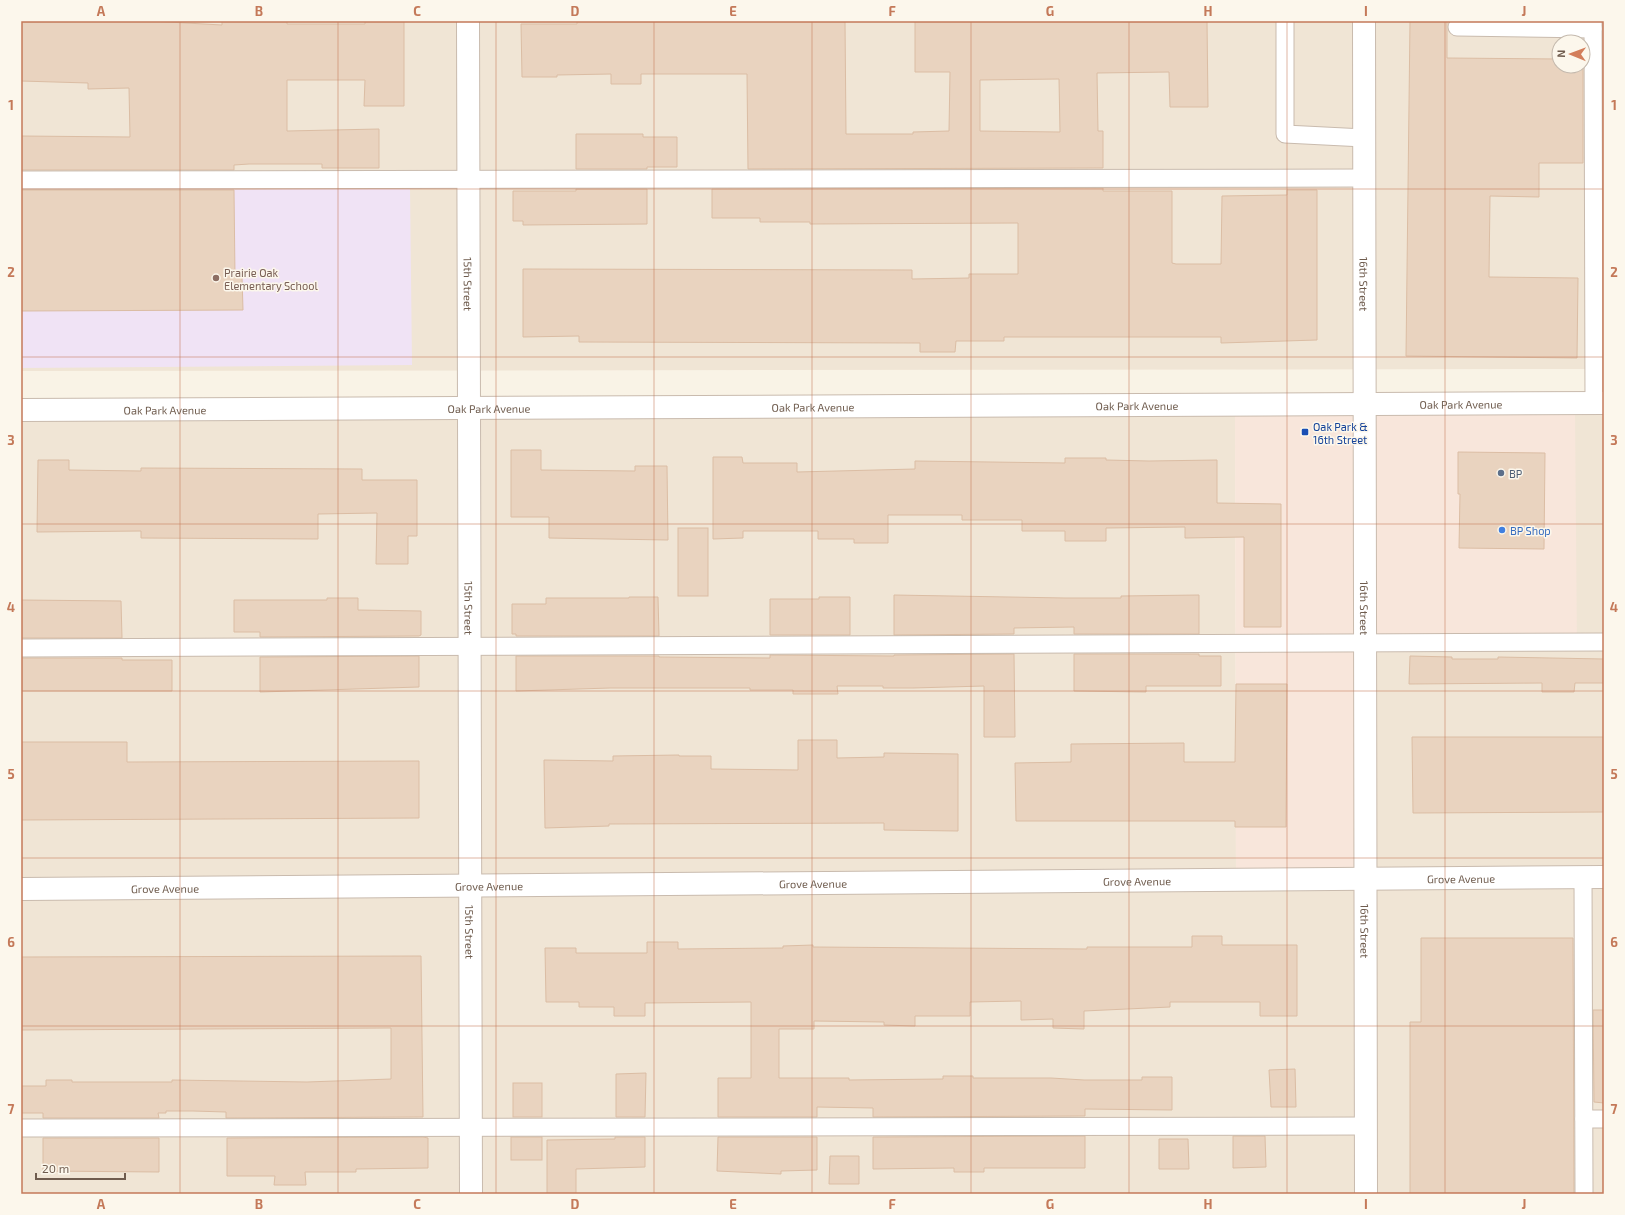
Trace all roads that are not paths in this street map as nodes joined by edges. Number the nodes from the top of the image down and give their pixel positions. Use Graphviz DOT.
graph roads {
  1 [pos="468,21"];
  2 [pos="1285,21"];
  3 [pos="1364,21"];
  4 [pos="1593,25"];
  5 [pos="1457,27"];
  6 [pos="1364,138"];
  7 [pos="1364,178"];
  8 [pos="469,179"];
  9 [pos="21,180"];
  10 [pos="1599,182"];
  11 [pos="1599,403"];
  12 [pos="1364,404"];
  13 [pos="469,408"];
  14 [pos="21,410"];
  15 [pos="1604,642"];
  16 [pos="1365,643"];
  17 [pos="470,646"];
  18 [pos="21,648"];
  19 [pos="1583,877"];
  20 [pos="1604,877"];
  21 [pos="1366,879"];
  22 [pos="471,886"];
  23 [pos="21,889"];
  24 [pos="1584,1119"];
  25 [pos="1604,1119"];
  26 [pos="1366,1126"];
  27 [pos="471,1127"];
  28 [pos="21,1128"];
  29 [pos="472,1194"];
  30 [pos="1366,1194"];
  31 [pos="1584,1194"];
  1 -- 8 [label="street, 15th Street"];
  2 -- 6 [label="lane"];
  3 -- 6 [label="street, 16th Street"];
  4 -- 5 [label="lane"];
  4 -- 10 [label="lane"];
  6 -- 7 [label="street, 16th Street"];
  7 -- 8 [label="lane"];
  7 -- 12 [label="street, 16th Street"];
  8 -- 9 [label="lane"];
  8 -- 13 [label="street, 15th Street"];
  10 -- 11 [label="lane"];
  11 -- 12 [label="street, Oak Park Avenue"];
  12 -- 13 [label="street, Oak Park Avenue"];
  12 -- 16 [label="street, 16th Street"];
  13 -- 14 [label="street, Oak Park Avenue"];
  13 -- 17 [label="street, 15th Street"];
  15 -- 16 [label="lane"];
  16 -- 17 [label="lane"];
  16 -- 21 [label="street, 16th Street"];
  17 -- 18 [label="lane"];
  17 -- 22 [label="street, 15th Street"];
  19 -- 20 [label="street, Grove Avenue"];
  19 -- 21 [label="street, Grove Avenue"];
  19 -- 24 [label="lane"];
  21 -- 22 [label="street, Grove Avenue"];
  21 -- 26 [label="street, 16th Street"];
  22 -- 23 [label="street, Grove Avenue"];
  22 -- 27 [label="street, 15th Street"];
  24 -- 25 [label="lane"];
  24 -- 31 [label="lane"];
  26 -- 27 [label="lane"];
  26 -- 30 [label="street, 16th Street"];
  27 -- 28 [label="lane"];
  27 -- 29 [label="street, 15th Street"];
}
